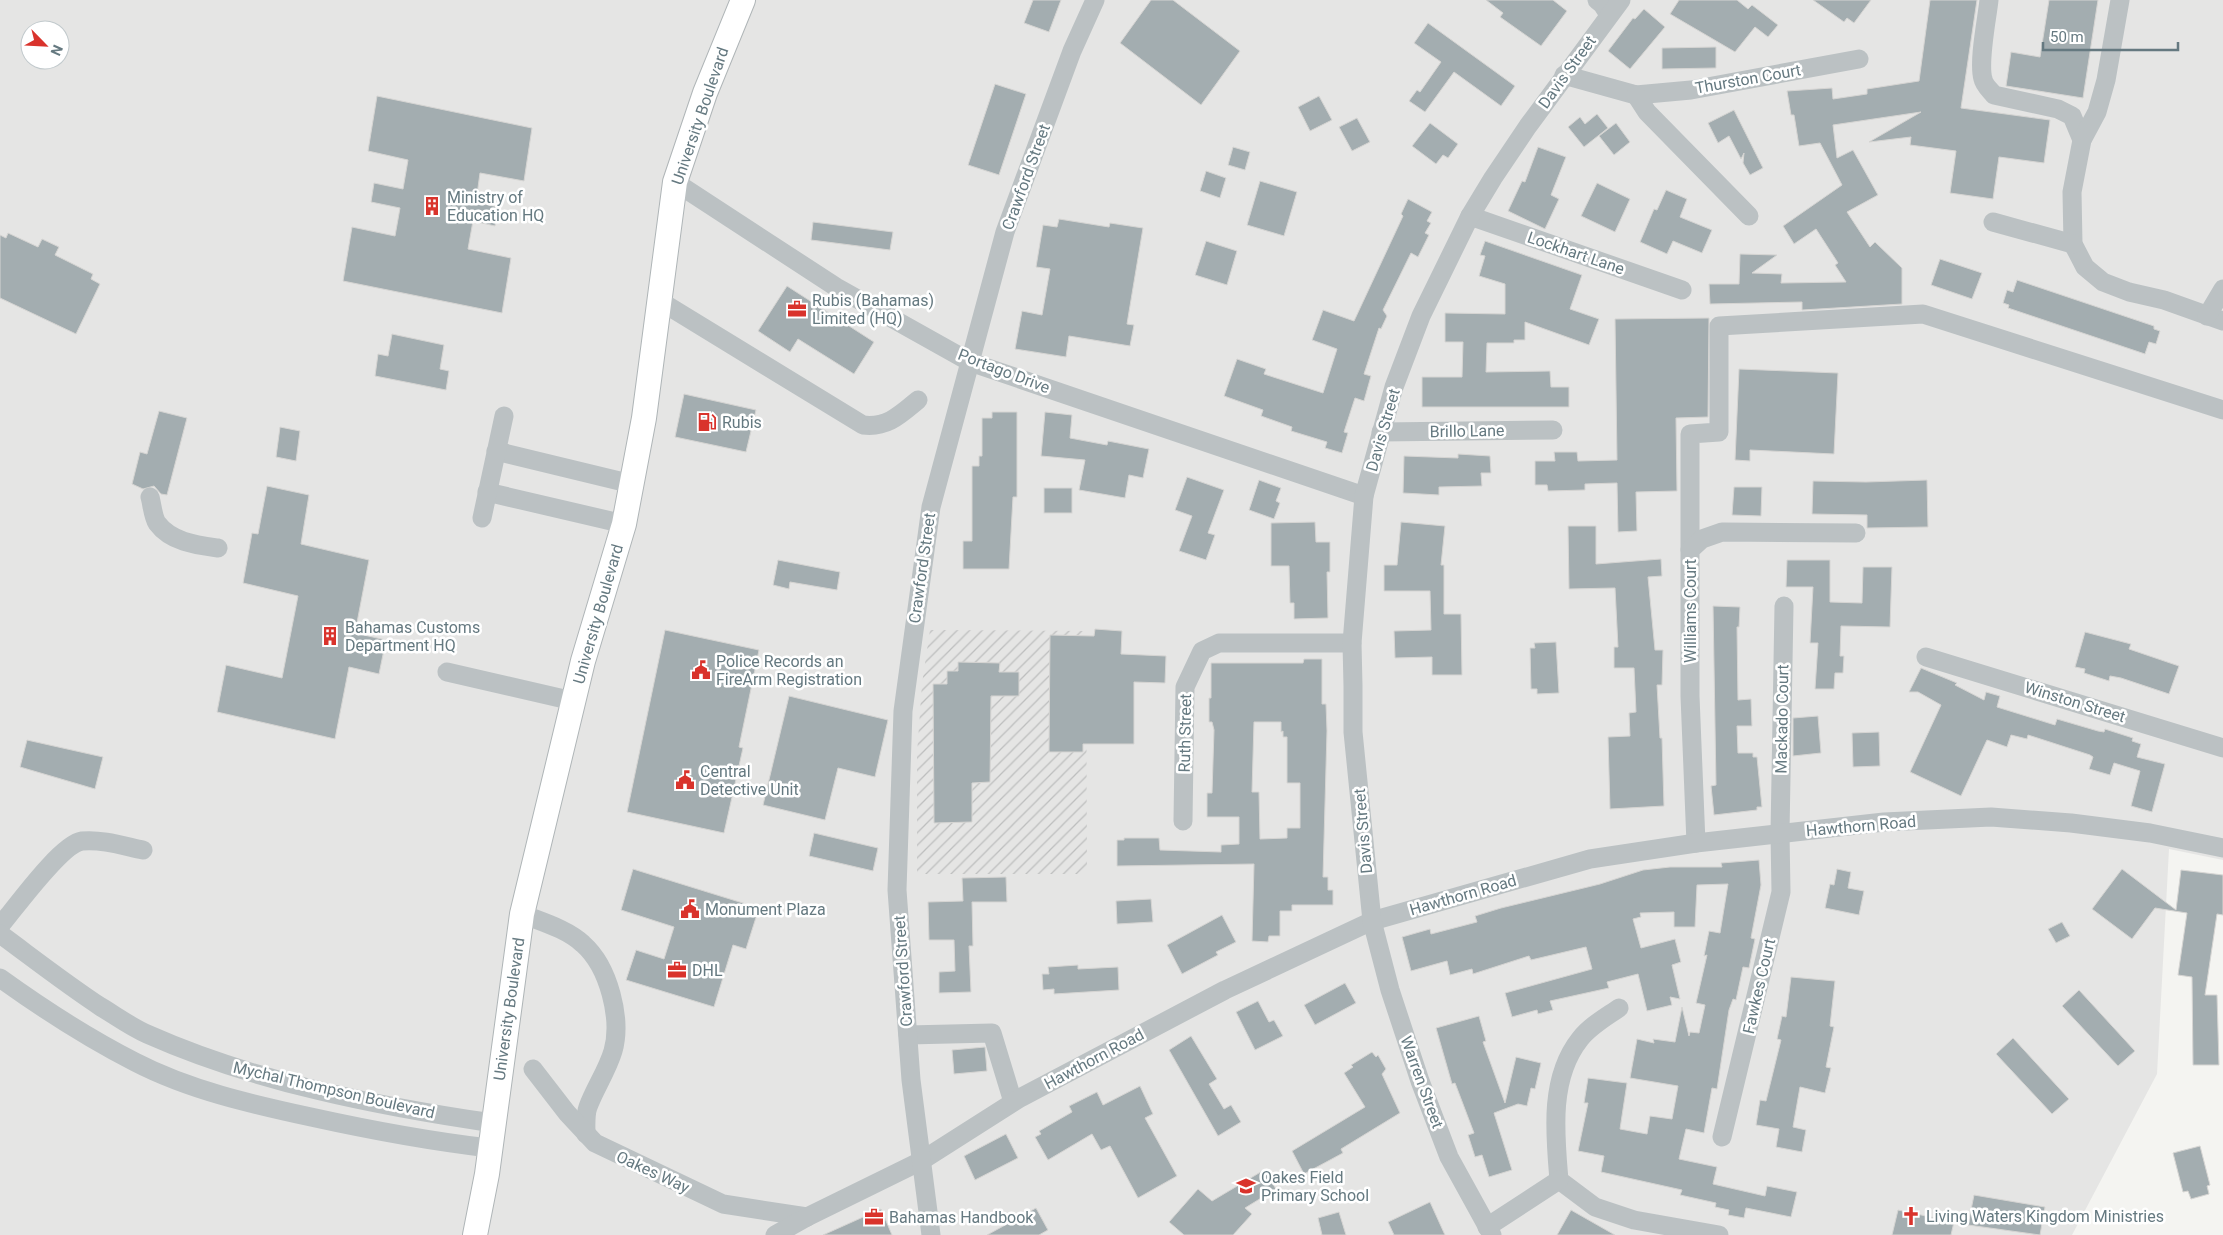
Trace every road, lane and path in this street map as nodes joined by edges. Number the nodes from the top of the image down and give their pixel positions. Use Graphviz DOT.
graph roads {
  1 [pos="1095,0"];
  2 [pos="1597,0"];
  3 [pos="1622,0"];
  4 [pos="1989,0"];
  5 [pos="2120,0"];
  6 [pos="738,2"];
  7 [pos="1610,15"];
  8 [pos="1859,59"];
  9 [pos="1564,75"];
  10 [pos="1636,95"];
  11 [pos="2082,140"];
  12 [pos="675,182"];
  13 [pos="1470,216"];
  14 [pos="1749,216"];
  15 [pos="1993,222"];
  16 [pos="2073,244"];
  17 [pos="2223,289"];
  18 [pos="1682,290"];
  19 [pos="660,301"];
  20 [pos="2215,319"];
  21 [pos="970,362"];
  22 [pos="918,400"];
  23 [pos="2223,410"];
  24 [pos="504,416"];
  25 [pos="1554,430"];
  26 [pos="1381,432"];
  27 [pos="496,452"];
  28 [pos="632,484"];
  29 [pos="487,492"];
  30 [pos="1364,496"];
  31 [pos="150,497"];
  32 [pos="482,518"];
  33 [pos="624,524"];
  34 [pos="1856,533"];
  35 [pos="218,548"];
  36 [pos="1690,550"];
  37 [pos="1784,606"];
  38 [pos="1352,643"];
  39 [pos="1926,657"];
  40 [pos="447,672"];
  41 [pos="573,701"];
  42 [pos="2223,748"];
  43 [pos="1183,821"];
  44 [pos="1780,833"];
  45 [pos="1696,843"];
  46 [pos="2223,848"];
  47 [pos="143,850"];
  48 [pos="522,914"];
  49 [pos="1372,921"];
  50 [pos="0,926"];
  51 [pos="0,934"];
  52 [pos="0,978"];
  53 [pos="1619,1008"];
  54 [pos="908,1035"];
  55 [pos="533,1069"];
  56 [pos="1013,1102"];
  57 [pos="493,1123"];
  58 [pos="586,1134"];
  59 [pos="1722,1138"];
  60 [pos="489,1148"];
  61 [pos="921,1161"];
  62 [pos="1559,1180"];
  63 [pos="807,1217"];
  64 [pos="1490,1231"];
  65 [pos="475,1235"];
  66 [pos="775,1235"];
  67 [pos="931,1235"];
  68 [pos="1719,1235"];
  1 -- 21 [label="street, Crawford Street"];
  2 -- 7 [label="street"];
  3 -- 7 [label="street, Davis Street"];
  4 -- 11 [label="street"];
  5 -- 11 [label="street"];
  6 -- 12 [label="main road, University Boulevard"];
  7 -- 9 [label="street, Davis Street"];
  8 -- 10 [label="street, Thurston Court"];
  9 -- 10 [label="street, Thurston Court"];
  9 -- 13 [label="street, Davis Street"];
  10 -- 14 [label="street"];
  11 -- 16 [label="street"];
  12 -- 19 [label="main road, University Boulevard"];
  12 -- 21 [label="street, Portago Drive"];
  13 -- 18 [label="street, Lockhart Lane"];
  13 -- 26 [label="street, Davis Street"];
  15 -- 16 [label="street"];
  16 -- 20 [label="street"];
  17 -- 20 [label="street"];
  19 -- 22 [label="street"];
  19 -- 28 [label="main road, University Boulevard"];
  21 -- 30 [label="street, Portago Drive"];
  21 -- 54 [label="street, Crawford Street"];
  23 -- 36 [label="street"];
  24 -- 27 [label="street"];
  25 -- 26 [label="street, Brillo Lane"];
  26 -- 30 [label="street, Davis Street"];
  27 -- 28 [label="street"];
  27 -- 29 [label="street"];
  28 -- 33 [label="main road, University Boulevard"];
  29 -- 32 [label="street"];
  29 -- 33 [label="street"];
  30 -- 38 [label="street, Davis Street"];
  31 -- 35 [label="street"];
  33 -- 41 [label="main road, University Boulevard"];
  34 -- 36 [label="street, Williams Court"];
  36 -- 45 [label="street, Williams Court"];
  37 -- 44 [label="street, Mackado Court"];
  38 -- 43 [label="street, Ruth Street"];
  38 -- 49 [label="street, Davis Street"];
  39 -- 42 [label="street, Winston Street"];
  40 -- 41 [label="street"];
  41 -- 48 [label="main road, University Boulevard"];
  44 -- 45 [label="street, Hawthorn Road"];
  44 -- 46 [label="street, Hawthorn Road"];
  44 -- 59 [label="street, Fawkes Court"];
  45 -- 49 [label="street, Hawthorn Road"];
  47 -- 50 [label="street"];
  48 -- 57 [label="main road, University Boulevard"];
  48 -- 58 [label="street"];
  49 -- 56 [label="street, Hawthorn Road"];
  49 -- 64 [label="street, Warren Street"];
  51 -- 57 [label="street, Mychal Thompson Boulevard"];
  52 -- 60 [label="street, Mychal Thompson Boulevard"];
  53 -- 62 [label="street"];
  54 -- 56 [label="street"];
  54 -- 61 [label="street, Crawford Street"];
  55 -- 58 [label="street, Oakes Way"];
  56 -- 61 [label="street, Hawthorn Road"];
  57 -- 60 [label="main road, University Boulevard"];
  58 -- 63 [label="street, Oakes Way"];
  60 -- 65 [label="main road, University Boulevard"];
  61 -- 63 [label="street, Hawthorn Road"];
  61 -- 67 [label="street, Crawford Street"];
  62 -- 64 [label="street"];
  62 -- 68 [label="street"];
  63 -- 66 [label="street, Hawthorn Road"];
}
